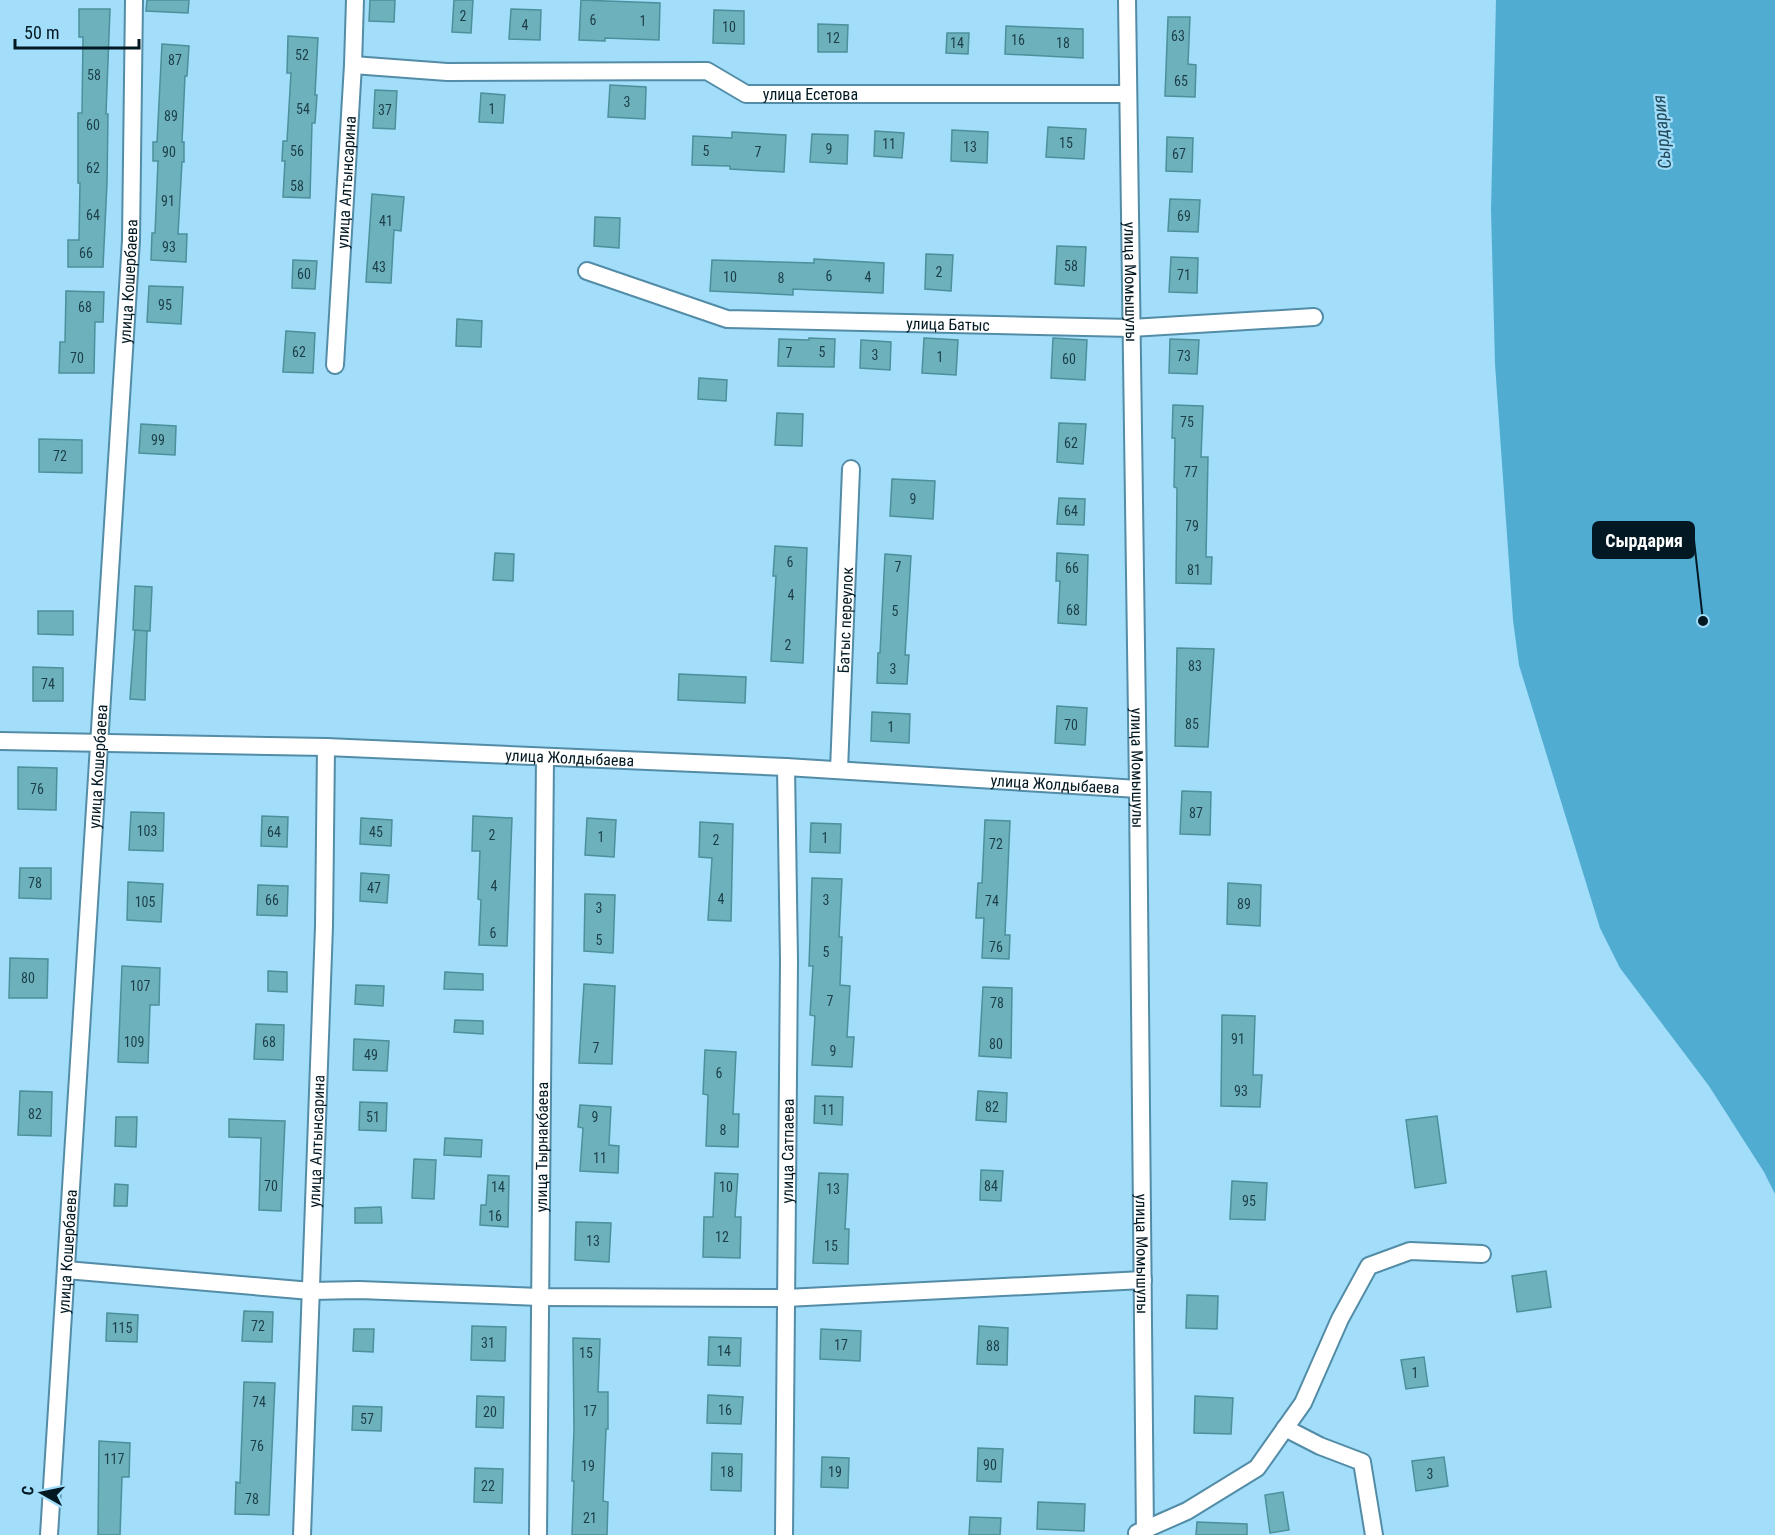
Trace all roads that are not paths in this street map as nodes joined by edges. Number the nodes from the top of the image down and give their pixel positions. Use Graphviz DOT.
graph roads {
  1 [pos="134,0"];
  2 [pos="355,0"];
  3 [pos="1127,0"];
  4 [pos="353,65"];
  5 [pos="1128,94"];
  6 [pos="587,271"];
  7 [pos="1314,317"];
  8 [pos="1131,328"];
  9 [pos="335,365"];
  10 [pos="851,469"];
  11 [pos="0,741"];
  12 [pos="99,742"];
  13 [pos="326,747"];
  14 [pos="545,757"];
  15 [pos="786,767"];
  16 [pos="839,770"];
  17 [pos="1138,789"];
  18 [pos="1482,1254"];
  19 [pos="66,1270"];
  20 [pos="1143,1280"];
  21 [pos="311,1291"];
  22 [pos="540,1297"];
  23 [pos="786,1298"];
  24 [pos="1285,1428"];
  25 [pos="1141,1533"];
  26 [pos="50,1535"];
  27 [pos="302,1535"];
  28 [pos="538,1535"];
  29 [pos="784,1535"];
  30 [pos="1374,1535"];
  1 -- 12 [label="street, улица Кошербаева"];
  2 -- 4 [label="street, улица Алтынсарина"];
  3 -- 5 [label="street, улица Момышулы"];
  4 -- 5 [label="street, улица Есетова"];
  4 -- 9 [label="street, улица Алтынсарина"];
  5 -- 8 [label="street, улица Момышулы"];
  6 -- 8 [label="street, улица Батыс"];
  7 -- 8 [label="street, улица Батыс"];
  8 -- 17 [label="street, улица Момышулы"];
  10 -- 16 [label="street, Батыс переулок"];
  11 -- 12 [label="street, улица Жолдыбаева"];
  12 -- 13 [label="street, улица Жолдыбаева"];
  12 -- 19 [label="street, улица Кошербаева"];
  13 -- 14 [label="street, улица Жолдыбаева"];
  13 -- 21 [label="street, улица Алтынсарина"];
  14 -- 15 [label="street, улица Жолдыбаева"];
  14 -- 22 [label="street, улица Тырнакбаева"];
  15 -- 16 [label="street, улица Жолдыбаева"];
  15 -- 23 [label="street, улица Сатпаева"];
  16 -- 17 [label="street, улица Жолдыбаева"];
  17 -- 20 [label="street, улица Момышулы"];
  18 -- 24 [label="street"];
  19 -- 21 [label="street"];
  19 -- 26 [label="street, улица Кошербаева"];
  20 -- 23 [label="street"];
  20 -- 25 [label="street, улица Момышулы"];
  21 -- 22 [label="street"];
  21 -- 27 [label="street, улица Алтынсарина"];
  22 -- 23 [label="street"];
  22 -- 28 [label="street, улица Тырнакбаева"];
  23 -- 29 [label="street, улица Сатпаева"];
  24 -- 25 [label="street"];
  24 -- 30 [label="street"];
}
